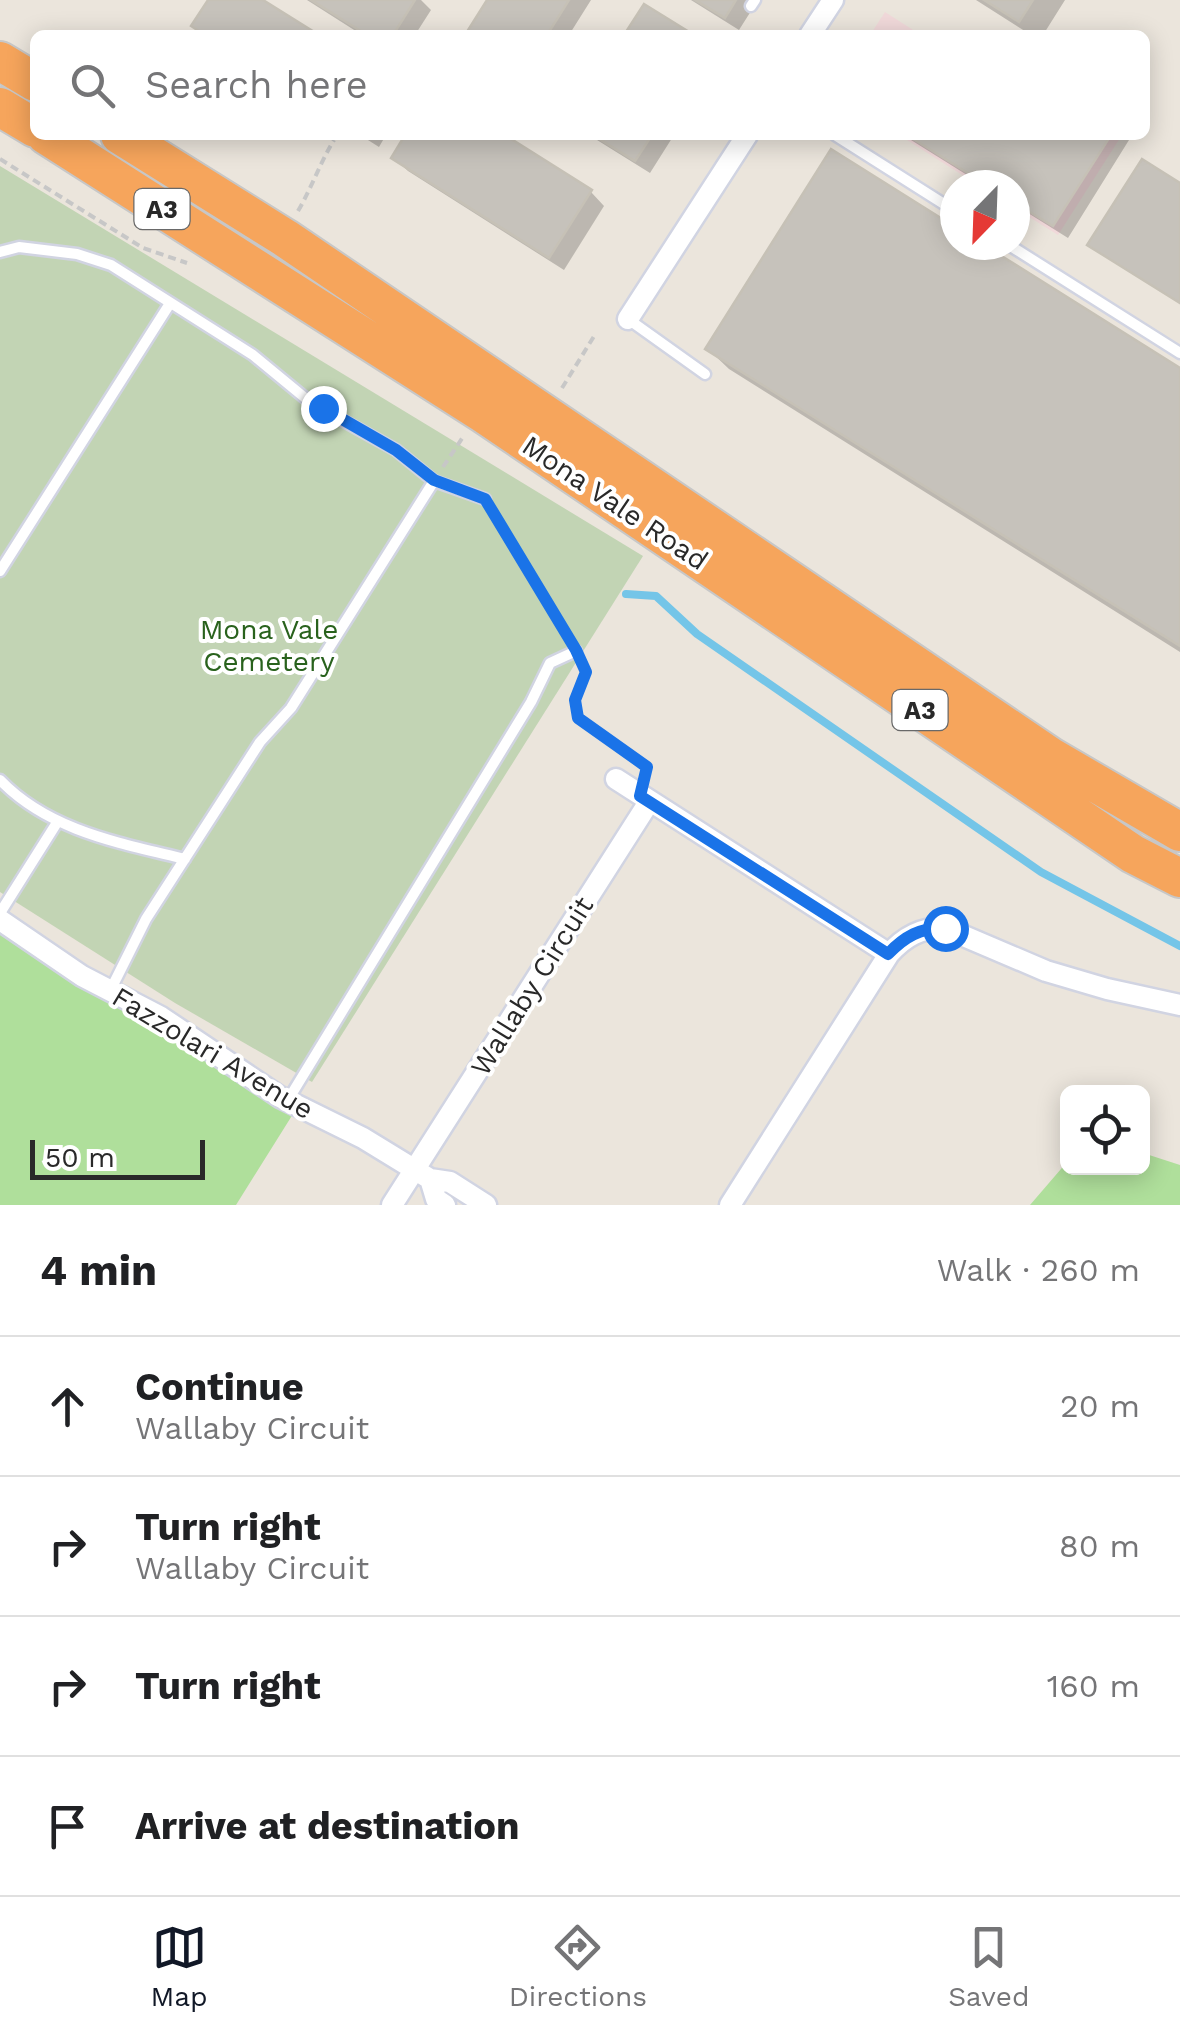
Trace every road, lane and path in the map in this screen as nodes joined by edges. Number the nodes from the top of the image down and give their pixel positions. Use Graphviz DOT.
graph roads {
  1 [pos="833,0"];
  2 [pos="813,30"];
  3 [pos="0,60"];
  4 [pos="30,79"];
  5 [pos="0,107"];
  6 [pos="30,125"];
  7 [pos="54,140"];
  8 [pos="128,140"];
  9 [pos="334,140"];
  10 [pos="743,140"];
  11 [pos="842,140"];
  12 [pos="940,202"];
  13 [pos="293,220"];
  14 [pos="0,252"];
  15 [pos="1030,258"];
  16 [pos="169,305"];
  17 [pos="628,320"];
  18 [pos="596,333"];
  19 [pos="1180,353"];
  20 [pos="706,374"];
  21 [pos="557,396"];
  22 [pos="434,480"];
  23 [pos="485,499"];
  24 [pos="0,570"];
  25 [pos="576,650"];
  26 [pos="0,780"];
  27 [pos="616,780"];
  28 [pos="644,799"];
  29 [pos="58,821"];
  30 [pos="1180,832"];
  31 [pos="185,859"];
  32 [pos="1180,878"];
  33 [pos="0,917"];
  34 [pos="888,954"];
  35 [pos="110,991"];
  36 [pos="1180,1005"];
  37 [pos="288,1100"];
  38 [pos="423,1174"];
  39 [pos="392,1205"];
  40 [pos="445,1205"];
  41 [pos="486,1205"];
  42 [pos="730,1205"];
  1 -- 2 [label="street"];
  3 -- 4 [label="highway"];
  5 -- 6 [label="highway"];
  7 -- 32 [label="highway, Mona Vale Road / A3"];
  8 -- 30 [label="highway, Mona Vale Road / A3"];
  9 -- 13 [label="path"];
  10 -- 17 [label="street"];
  11 -- 12 [label="lane"];
  14 -- 16 [label="lane"];
  15 -- 19 [label="lane"];
  16 -- 22 [label="lane"];
  16 -- 24 [label="lane"];
  17 -- 20 [label="lane"];
  18 -- 21 [label="path"];
  22 -- 23 [label="lane"];
  22 -- 31 [label="lane"];
  23 -- 25 [label="path"];
  25 -- 28 [label="path"];
  25 -- 37 [label="lane"];
  26 -- 29 [label="lane"];
  27 -- 28 [label="street"];
  28 -- 34 [label="street"];
  28 -- 38 [label="street, Wallaby Circuit"];
  29 -- 31 [label="lane"];
  29 -- 33 [label="lane"];
  31 -- 35 [label="lane"];
  33 -- 35 [label="street, Fazzolari Avenue"];
  34 -- 36 [label="street"];
  34 -- 42 [label="street"];
  35 -- 37 [label="street, Fazzolari Avenue"];
  37 -- 38 [label="street, Fazzolari Avenue"];
  38 -- 39 [label="street, Wallaby Circuit"];
  38 -- 40 [label="street, Fazzolari Avenue"];
  38 -- 41 [label="street, Fazzolari Avenue"];
}
